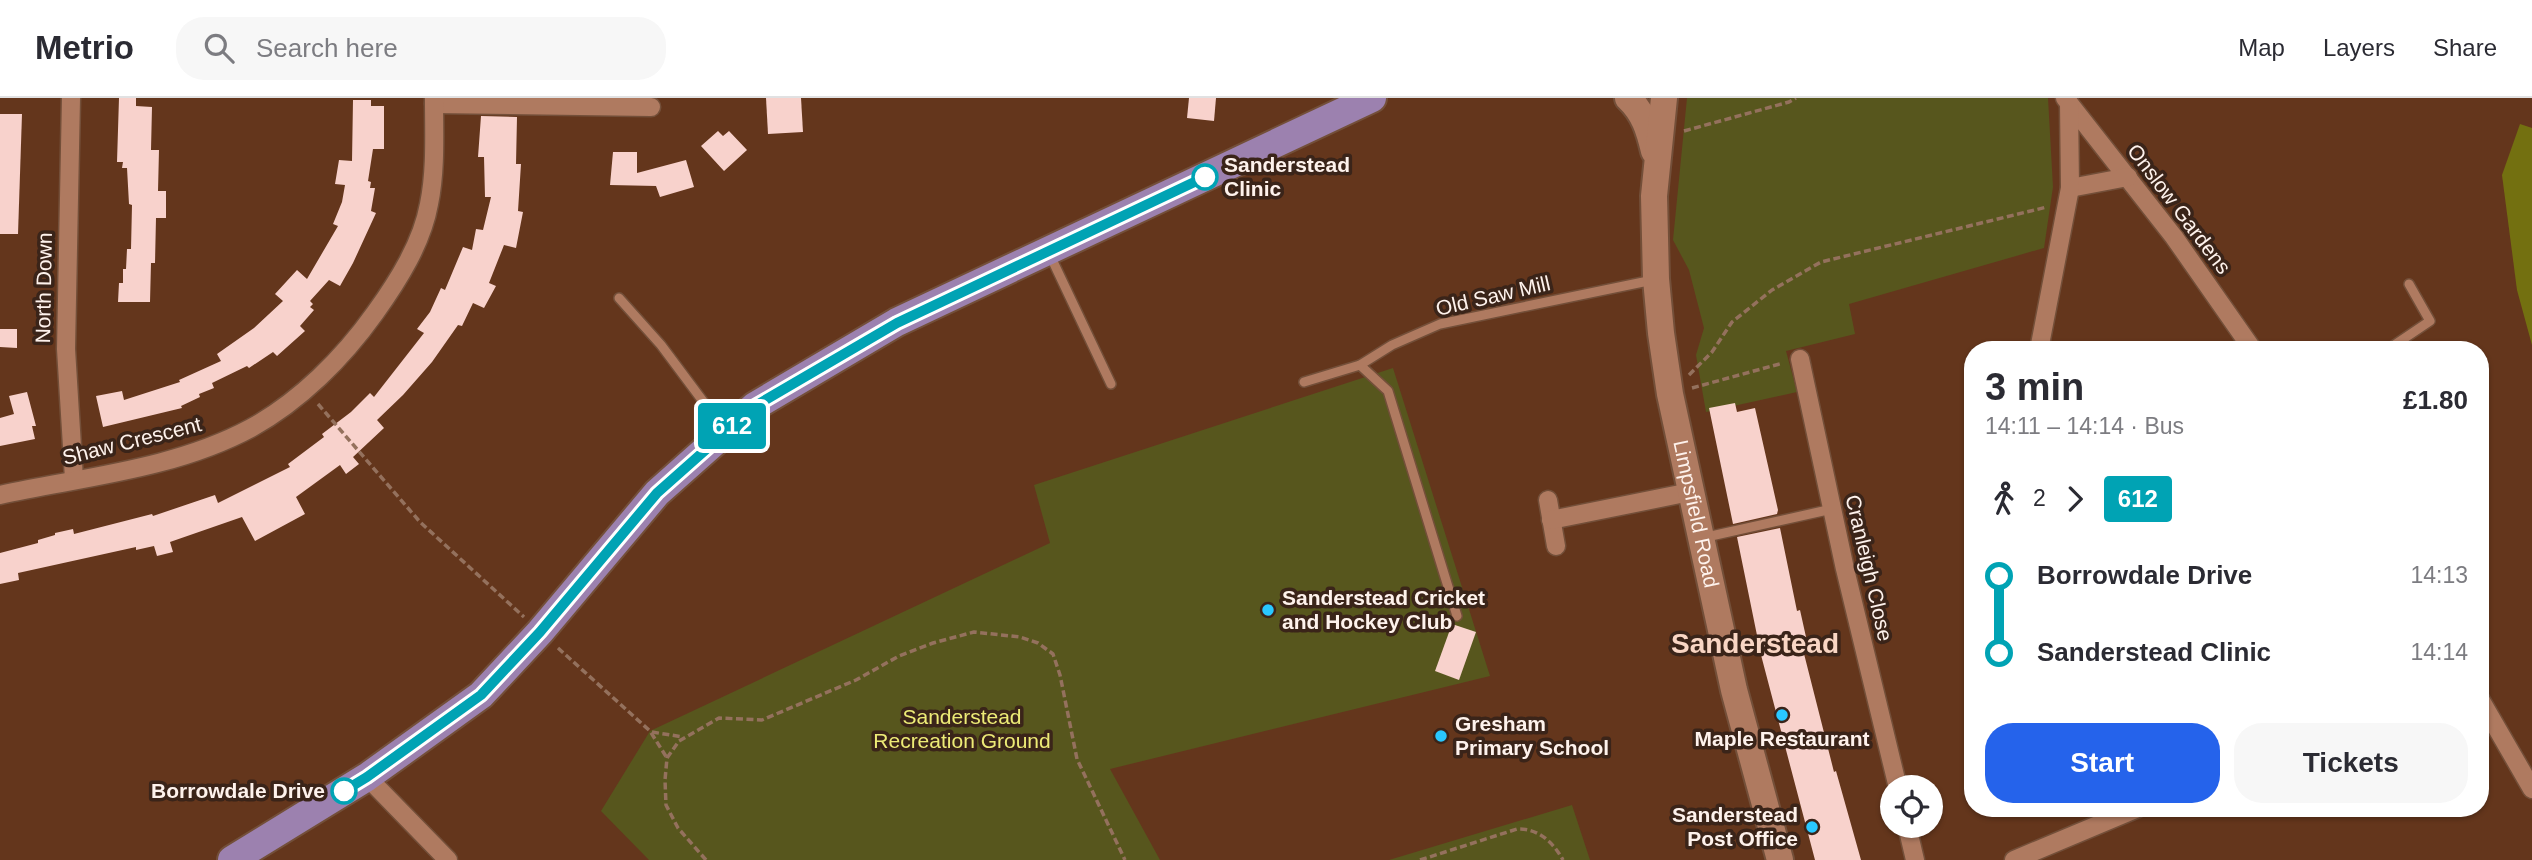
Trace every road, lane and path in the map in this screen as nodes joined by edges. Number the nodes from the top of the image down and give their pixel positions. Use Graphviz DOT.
graph roads {
  1 [pos="71,98"];
  2 [pos="1372,98"];
  3 [pos="1628,98"];
  4 [pos="1664,98"];
  5 [pos="1796,98"];
  6 [pos="2067,100"];
  7 [pos="434,101"];
  8 [pos="1341,105"];
  9 [pos="651,107"];
  10 [pos="1659,150"];
  11 [pos="2128,177"];
  12 [pos="2070,188"];
  13 [pos="2066,209"];
  14 [pos="1048,251"];
  15 [pos="1656,279"];
  16 [pos="2409,284"];
  17 [pos="620,298"];
  18 [pos="2041,341"];
  19 [pos="2247,341"];
  20 [pos="2400,341"];
  21 [pos="1800,359"];
  22 [pos="1360,365"];
  23 [pos="1304,382"];
  24 [pos="1111,384"];
  25 [pos="306,389"];
  26 [pos="1670,394"];
  27 [pos="726,432"];
  28 [pos="74,479"];
  29 [pos="1690,492"];
  30 [pos="0,495"];
  31 [pos="1548,500"];
  32 [pos="1832,509"];
  33 [pos="1551,520"];
  34 [pos="1701,538"];
  35 [pos="1556,547"];
  36 [pos="1457,616"];
  37 [pos="540,632"];
  38 [pos="2489,715"];
  39 [pos="650,731"];
  40 [pos="684,737"];
  41 [pos="667,758"];
  42 [pos="1895,775"];
  43 [pos="367,777"];
  44 [pos="2532,789"];
  45 [pos="2116,817"];
  46 [pos="1910,838"];
  47 [pos="232,860"];
  48 [pos="449,860"];
  49 [pos="706,860"];
  50 [pos="1125,860"];
  51 [pos="1420,860"];
  52 [pos="1563,860"];
  53 [pos="1780,860"];
  54 [pos="1915,860"];
  55 [pos="2014,860"];
  1 -- 28 [label="street, North Down"];
  2 -- 8 [label="main road"];
  3 -- 10 [label="main road, Limpsfield Road"];
  4 -- 10 [label="main road, Limpsfield Road"];
  5 -- 10 [label="path"];
  6 -- 11 [label="street, Onslow Gardens"];
  6 -- 12 [label="street"];
  7 -- 9 [label="street"];
  7 -- 25 [label="street, Shaw Crescent"];
  8 -- 14 [label="main road"];
  10 -- 15 [label="main road, Limpsfield Road"];
  11 -- 12 [label="street"];
  11 -- 19 [label="street, Onslow Gardens"];
  12 -- 13 [label="street"];
  13 -- 18 [label="street"];
  13 -- 26 [label="path"];
  14 -- 24 [label="lane"];
  14 -- 27 [label="main road"];
  15 -- 22 [label="lane, Old Saw Mill"];
  15 -- 26 [label="main road, Limpsfield Road"];
  16 -- 20 [label="lane"];
  17 -- 27 [label="lane"];
  21 -- 26 [label="path"];
  21 -- 32 [label="street, Cranleigh Close"];
  22 -- 23 [label="lane, Old Saw Mill"];
  22 -- 36 [label="lane"];
  25 -- 28 [label="street, Shaw Crescent"];
  25 -- 37 [label="path"];
  26 -- 29 [label="main road, Limpsfield Road"];
  27 -- 37 [label="main road"];
  28 -- 30 [label="street, Shaw Crescent"];
  29 -- 33 [label="street"];
  29 -- 34 [label="main road, Limpsfield Road"];
  31 -- 33 [label="street"];
  32 -- 34 [label="lane"];
  32 -- 42 [label="street, Cranleigh Close"];
  33 -- 35 [label="street"];
  34 -- 53 [label="main road, Limpsfield Road"];
  37 -- 39 [label="path"];
  37 -- 43 [label="main road"];
  38 -- 44 [label="street"];
  39 -- 40 [label="path"];
  39 -- 41 [label="path"];
  40 -- 41 [label="path"];
  40 -- 50 [label="path"];
  41 -- 49 [label="path"];
  43 -- 47 [label="main road"];
  43 -- 48 [label="street"];
  45 -- 55 [label="street"];
  46 -- 54 [label="street"];
  51 -- 52 [label="path"];
}
